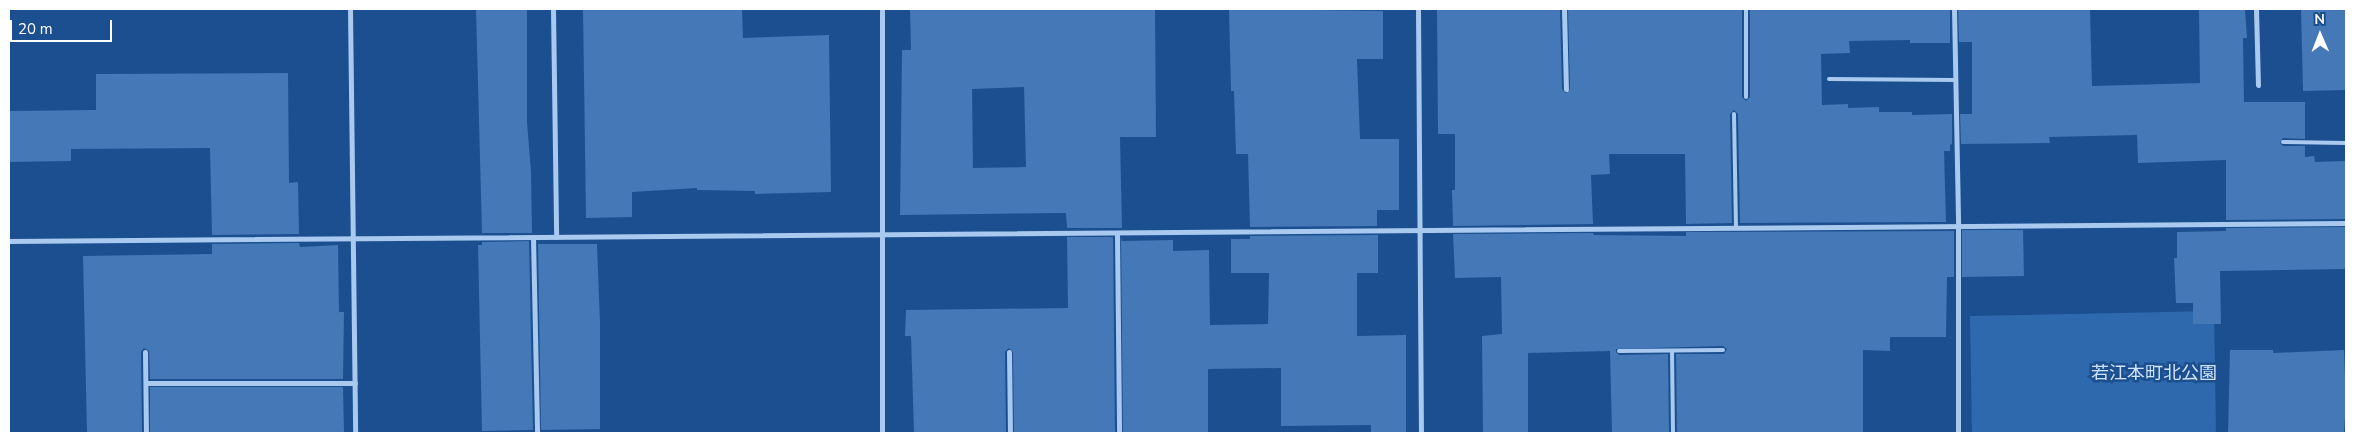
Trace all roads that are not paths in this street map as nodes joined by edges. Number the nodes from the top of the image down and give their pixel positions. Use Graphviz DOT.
graph roads {
  1 [pos="350,9"];
  2 [pos="553,9"];
  3 [pos="882,9"];
  4 [pos="1418,9"];
  5 [pos="1564,9"];
  6 [pos="1746,9"];
  7 [pos="1954,9"];
  8 [pos="2256,9"];
  9 [pos="1829,79"];
  10 [pos="1955,80"];
  11 [pos="2258,85"];
  12 [pos="1566,89"];
  13 [pos="1746,96"];
  14 [pos="1734,114"];
  15 [pos="2283,142"];
  16 [pos="2346,143"];
  17 [pos="2346,223"];
  18 [pos="1958,225"];
  19 [pos="1736,227"];
  20 [pos="1420,230"];
  21 [pos="1117,233"];
  22 [pos="882,234"];
  23 [pos="534,237"];
  24 [pos="556,237"];
  25 [pos="353,239"];
  26 [pos="9,241"];
  27 [pos="1672,350"];
  28 [pos="1723,350"];
  29 [pos="1619,351"];
  30 [pos="146,352"];
  31 [pos="1009,352"];
  32 [pos="146,383"];
  33 [pos="355,383"];
  34 [pos="146,433"];
  35 [pos="355,433"];
  36 [pos="537,433"];
  37 [pos="882,433"];
  38 [pos="1010,433"];
  39 [pos="1119,433"];
  40 [pos="1421,433"];
  41 [pos="1673,433"];
  42 [pos="1958,433"];
  1 -- 25 [label="street"];
  2 -- 24 [label="street"];
  3 -- 22 [label="street"];
  4 -- 20 [label="street"];
  5 -- 12 [label="street"];
  6 -- 13 [label="lane"];
  7 -- 10 [label="street"];
  8 -- 11 [label="street"];
  9 -- 10 [label="lane"];
  10 -- 18 [label="street"];
  14 -- 19 [label="lane"];
  15 -- 16 [label="lane"];
  17 -- 18 [label="street"];
  18 -- 19 [label="street"];
  18 -- 42 [label="street"];
  19 -- 20 [label="street"];
  20 -- 21 [label="street"];
  20 -- 40 [label="street"];
  21 -- 22 [label="street"];
  21 -- 39 [label="street"];
  22 -- 24 [label="street"];
  22 -- 37 [label="street"];
  23 -- 24 [label="street"];
  23 -- 25 [label="street"];
  23 -- 36 [label="street"];
  25 -- 26 [label="street"];
  25 -- 33 [label="street"];
  27 -- 28 [label="lane"];
  27 -- 29 [label="lane"];
  27 -- 41 [label="lane"];
  30 -- 32 [label="street"];
  31 -- 38 [label="street"];
  32 -- 33 [label="street"];
  32 -- 34 [label="street"];
  33 -- 35 [label="street"];
}
